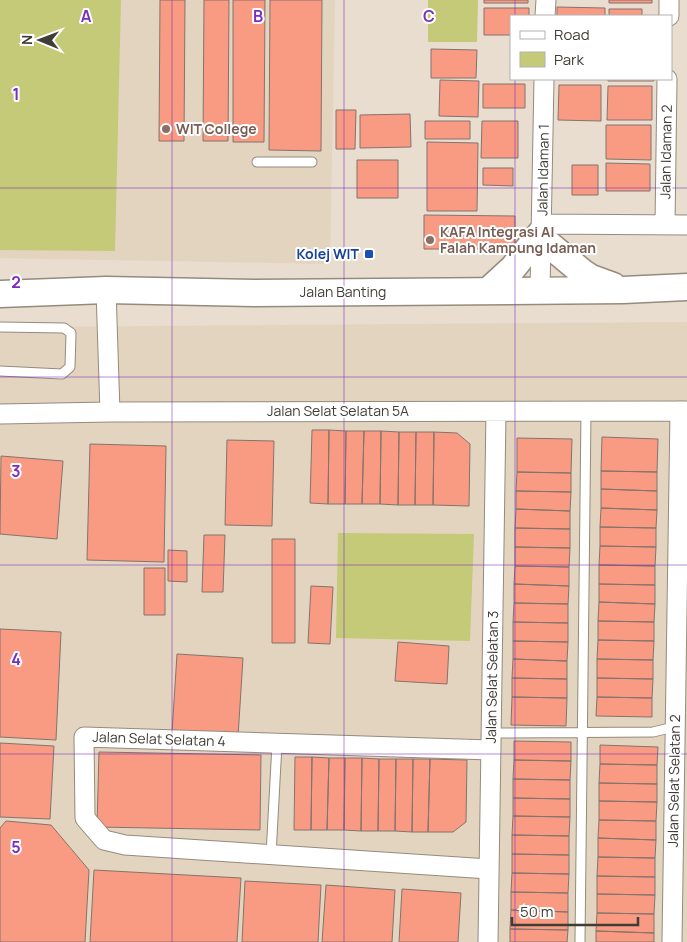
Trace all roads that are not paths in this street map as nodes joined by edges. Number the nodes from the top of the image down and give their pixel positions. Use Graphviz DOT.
graph roads {
  1 [pos="546,0"];
  2 [pos="669,0"];
  3 [pos="545,15"];
  4 [pos="669,15"];
  5 [pos="544,80"];
  6 [pos="668,80"];
  7 [pos="257,162"];
  8 [pos="312,162"];
  9 [pos="665,225"];
  10 [pos="687,225"];
  11 [pos="542,232"];
  12 [pos="687,287"];
  13 [pos="106,290"];
  14 [pos="540,290"];
  15 [pos="623,290"];
  16 [pos="488,291"];
  17 [pos="0,294"];
  18 [pos="0,327"];
  19 [pos="0,371"];
  20 [pos="683,411"];
  21 [pos="110,412"];
  22 [pos="496,412"];
  23 [pos="586,412"];
  24 [pos="0,414"];
  25 [pos="682,522"];
  26 [pos="681,727"];
  27 [pos="583,732"];
  28 [pos="491,742"];
  29 [pos="277,744"];
  30 [pos="270,855"];
  31 [pos="489,869"];
  32 [pos="488,942"];
  33 [pos="580,942"];
  34 [pos="672,942"];
  1 -- 3 [label="street"];
  2 -- 4 [label="street"];
  5 -- 11 [label="street, Jalan Idaman 1"];
  6 -- 9 [label="street, Jalan Idaman 2"];
  7 -- 8 [label="lane"];
  9 -- 10 [label="street"];
  9 -- 11 [label="street"];
  11 -- 14 [label="street, Jalan Idaman 1"];
  11 -- 15 [label="main road"];
  11 -- 16 [label="main road"];
  12 -- 15 [label="main road, Jalan Banting"];
  13 -- 16 [label="main road, Jalan Banting"];
  13 -- 17 [label="main road, Jalan Banting"];
  13 -- 21 [label="street"];
  14 -- 15 [label="main road, Jalan Banting"];
  14 -- 16 [label="main road, Jalan Banting"];
  18 -- 19 [label="lane"];
  20 -- 23 [label="street, Jalan Selat Selatan 5A"];
  20 -- 25 [label="street, Jalan Selat Selatan 2"];
  21 -- 22 [label="street, Jalan Selat Selatan 5A"];
  21 -- 24 [label="street, Jalan Selat Selatan 5A"];
  22 -- 23 [label="street, Jalan Selat Selatan 5A"];
  22 -- 28 [label="street, Jalan Selat Selatan 3"];
  23 -- 27 [label="lane"];
  25 -- 26 [label="street, Jalan Selat Selatan 2"];
  26 -- 27 [label="lane"];
  26 -- 34 [label="street, Jalan Selat Selatan 2"];
  27 -- 28 [label="lane"];
  27 -- 33 [label="lane"];
  28 -- 29 [label="street, Jalan Selat Selatan 4"];
  28 -- 31 [label="street, Jalan Selat Selatan 3"];
  29 -- 30 [label="lane"];
  29 -- 30 [label="street, Jalan Selat Selatan 4"];
  30 -- 31 [label="street, Jalan Selat Selatan 4"];
  31 -- 32 [label="street, Jalan Selat Selatan 3"];
}
